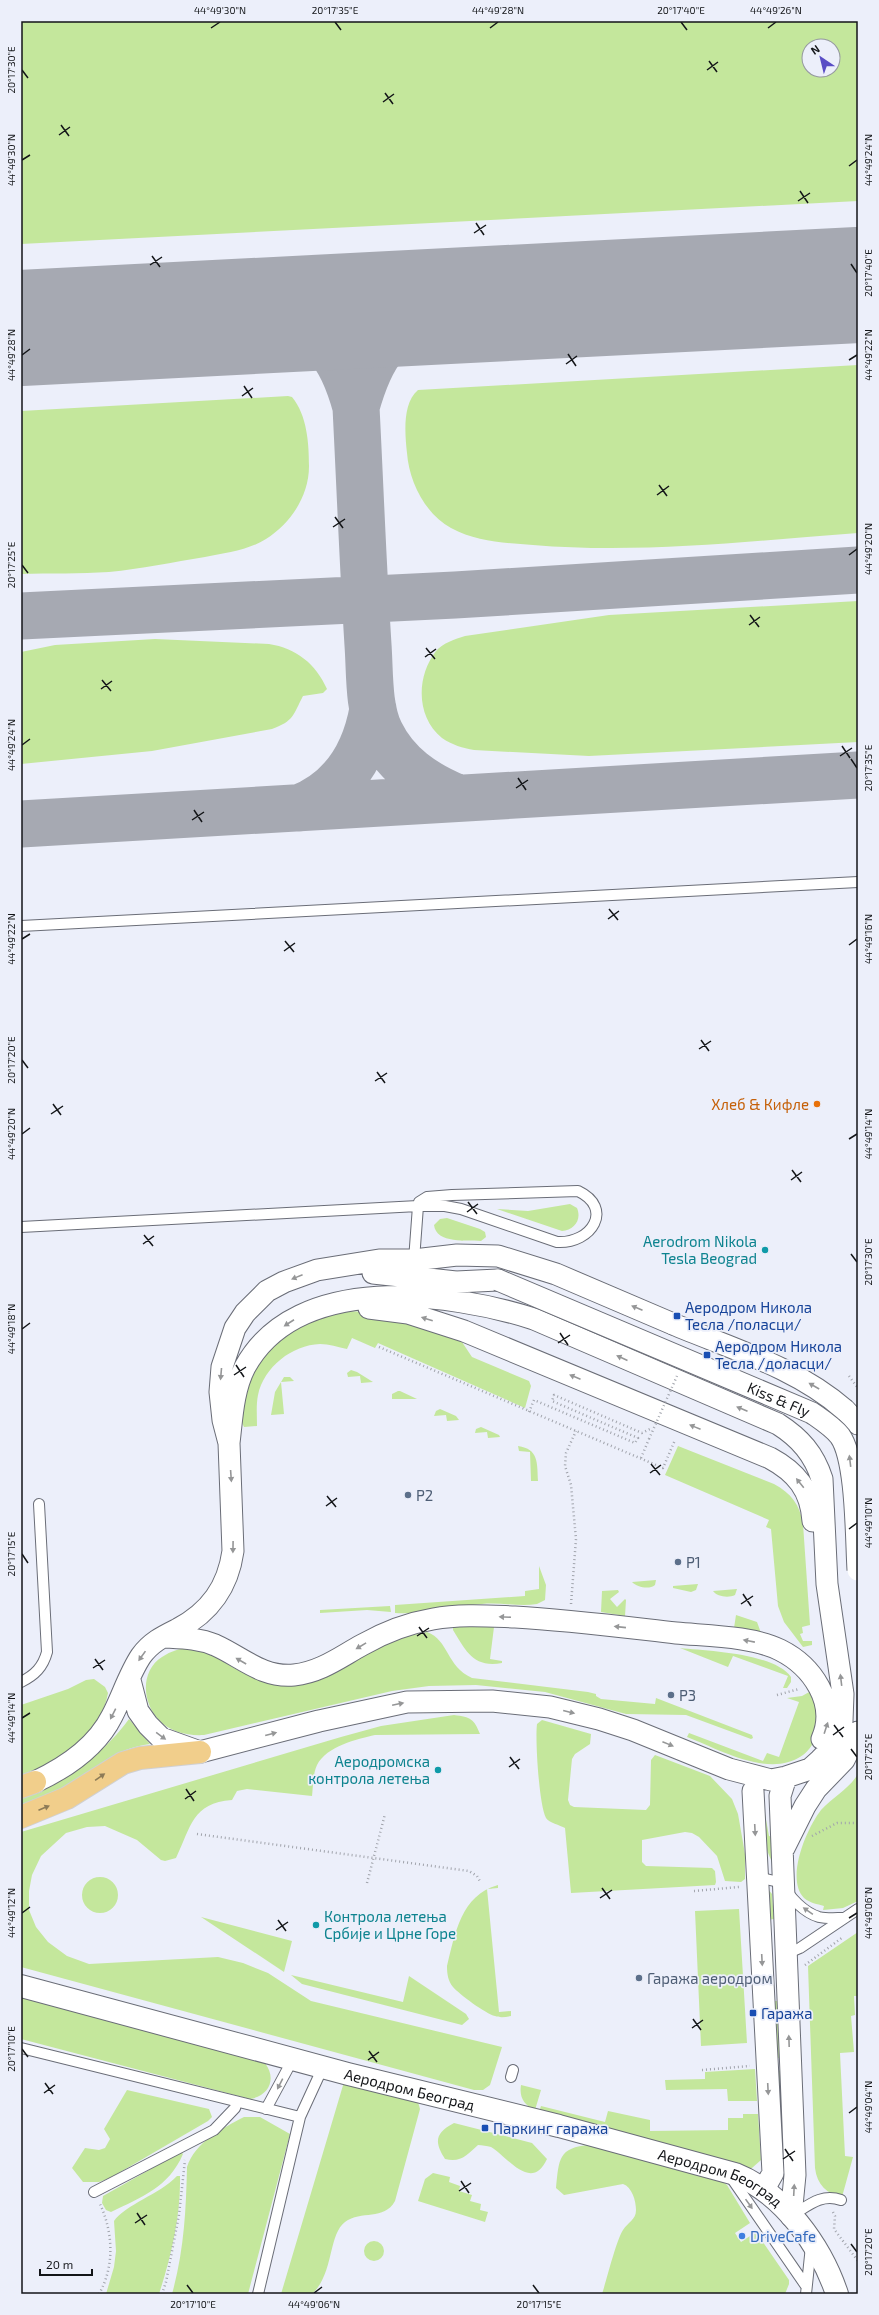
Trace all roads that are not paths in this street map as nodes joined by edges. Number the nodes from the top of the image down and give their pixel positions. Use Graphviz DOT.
graph roads {
  1 [pos="858,882"];
  2 [pos="21,926"];
  3 [pos="418,1206"];
  4 [pos="21,1227"];
  5 [pos="414,1268"];
  6 [pos="452,1300"];
  7 [pos="324,1307"];
  8 [pos="851,1417"];
  9 [pos="229,1443"];
  10 [pos="39,1504"];
  11 [pos="858,1570"];
  12 [pos="161,1637"];
  13 [pos="836,1655"];
  14 [pos="130,1680"];
  15 [pos="21,1682"];
  16 [pos="858,1732"];
  17 [pos="200,1752"];
  18 [pos="702,1758"];
  19 [pos="788,1782"];
  20 [pos="28,1785"];
  21 [pos="816,1789"];
  22 [pos="753,1791"];
  23 [pos="21,1817"];
  24 [pos="782,1854"];
  25 [pos="750,1882"];
  26 [pos="783,1884"];
  27 [pos="858,1909"];
  28 [pos="844,1918"];
  29 [pos="786,1954"];
  30 [pos="21,1986"];
  31 [pos="21,2048"];
  32 [pos="293,2059"];
  33 [pos="323,2067"];
  34 [pos="237,2102"];
  35 [pos="266,2109"];
  36 [pos="300,2118"];
  37 [pos="727,2172"];
  38 [pos="764,2189"];
  39 [pos="94,2192"];
  40 [pos="841,2200"];
  41 [pos="791,2216"];
  42 [pos="811,2244"];
  43 [pos="806,2290"];
  44 [pos="258,2294"];
  45 [pos="837,2294"];
  1 -- 2 [label="lane"];
  3 -- 3 [label="lane"];
  3 -- 4 [label="lane"];
  3 -- 5 [label="lane"];
  8 -- 5 [label="street, one-way, bridge"];
  5 -- 9 [label="street, one-way"];
  11 -- 5 [label="street, Kiss & Fly, one-way, bridge"];
  6 -- 7 [label="street"];
  13 -- 6 [label="street, one-way"];
  6 -- 13 [label="street"];
  7 -- 9 [label="street, one-way"];
  13 -- 7 [label="street, one-way"];
  9 -- 12 [label="street, one-way"];
  10 -- 15 [label="lane"];
  12 -- 14 [label="street, one-way"];
  19 -- 12 [label="street, one-way"];
  19 -- 13 [label="street, one-way"];
  14 -- 17 [label="street, one-way"];
  14 -- 20 [label="street, one-way"];
  16 -- 21 [label="street"];
  17 -- 18 [label="street, one-way"];
  23 -- 17 [label="main road, one-way"];
  18 -- 19 [label="street"];
  18 -- 22 [label="street"];
  19 -- 21 [label="street"];
  19 -- 22 [label="street"];
  19 -- 24 [label="street"];
  21 -- 24 [label="street"];
  22 -- 25 [label="street, one-way"];
  24 -- 26 [label="street"];
  25 -- 26 [label="lane"];
  25 -- 38 [label="street, one-way"];
  28 -- 26 [label="lane, one-way"];
  26 -- 29 [label="street"];
  27 -- 28 [label="lane"];
  28 -- 29 [label="lane"];
  41 -- 29 [label="street, one-way"];
  30 -- 32 [label="street, Аеродром Београд"];
  31 -- 34 [label="lane"];
  32 -- 33 [label="street, Аеродром Београд"];
  32 -- 35 [label="lane, one-way"];
  33 -- 36 [label="lane"];
  33 -- 37 [label="street, Аеродром Београд"];
  34 -- 35 [label="lane"];
  34 -- 39 [label="lane"];
  35 -- 36 [label="lane"];
  36 -- 44 [label="lane"];
  37 -- 38 [label="street, Аеродром Београд"];
  37 -- 43 [label="lane, one-way"];
  38 -- 41 [label="street, Аеродром Београд"];
  40 -- 41 [label="lane"];
  41 -- 42 [label="street, Аеродром Београд"];
  42 -- 43 [label="lane"];
  42 -- 45 [label="street, Аеродром Београд"];
}
